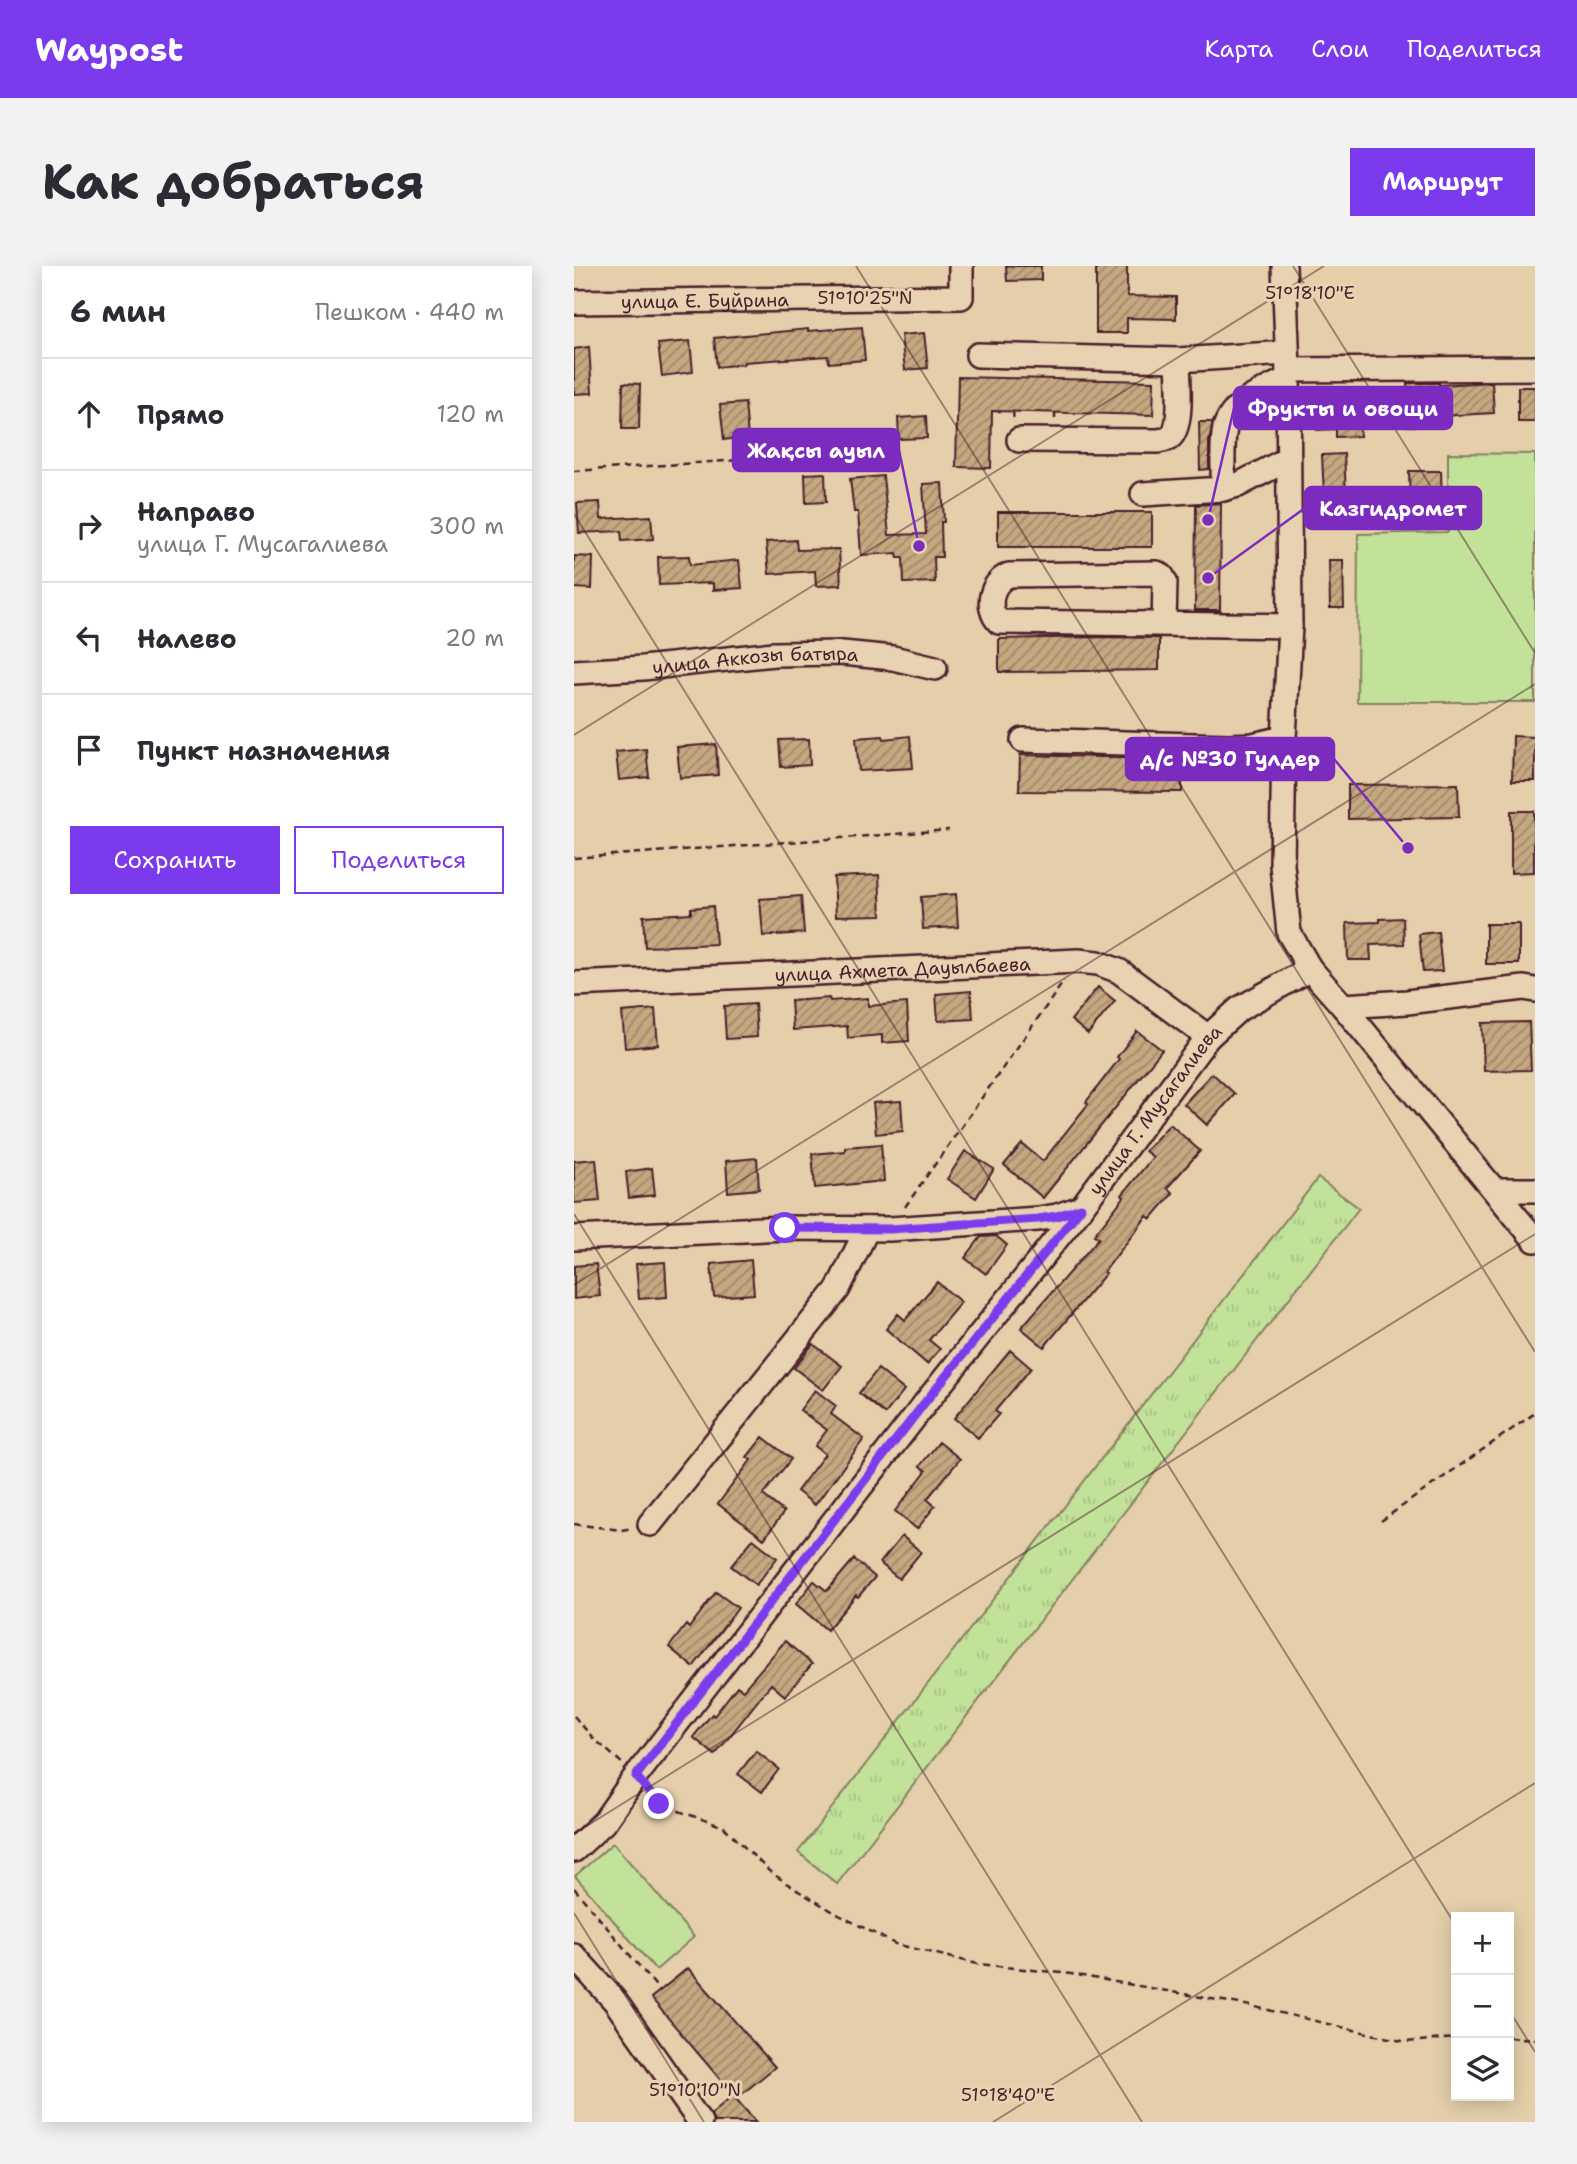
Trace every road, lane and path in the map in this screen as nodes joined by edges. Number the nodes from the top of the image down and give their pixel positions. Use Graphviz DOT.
graph roads {
  1 [pos="961,266"];
  2 [pos="1284,266"];
  3 [pos="574,302"];
  4 [pos="978,355"];
  5 [pos="1178,360"];
  6 [pos="1287,367"];
  7 [pos="1535,368"];
  8 [pos="1019,440"];
  9 [pos="802,456"];
  10 [pos="1288,459"];
  11 [pos="574,471"];
  12 [pos="1223,489"];
  13 [pos="1143,494"];
  14 [pos="1164,624"];
  15 [pos="1290,626"];
  16 [pos="935,668"];
  17 [pos="574,672"];
  18 [pos="1284,738"];
  19 [pos="1023,740"];
  20 [pos="949,830"];
  21 [pos="574,858"];
  22 [pos="1078,961"];
  23 [pos="1310,969"];
  24 [pos="574,984"];
  25 [pos="1535,990"];
  26 [pos="1343,1006"];
  27 [pos="1208,1037"];
  28 [pos="1494,1190"];
  29 [pos="1535,1190"];
  30 [pos="1081,1208"];
  31 [pos="879,1229"];
  32 [pos="574,1238"];
  33 [pos="1535,1240"];
  34 [pos="1535,1413"];
  35 [pos="1381,1521"];
  36 [pos="574,1524"];
  37 [pos="650,1524"];
  38 [pos="574,1716"];
  39 [pos="636,1776"];
  40 [pos="574,1850"];
  41 [pos="574,1888"];
  42 [pos="574,1956"];
  43 [pos="660,1991"];
  44 [pos="1514,2037"];
  45 [pos="1451,2038"];
  46 [pos="1535,2039"];
  47 [pos="700,2122"];
  1 -- 3 [label="street, улица Е. Буйрина"];
  2 -- 6 [label="street"];
  4 -- 5 [label="street"];
  5 -- 6 [label="street"];
  5 -- 8 [label="street"];
  6 -- 7 [label="street"];
  6 -- 10 [label="street"];
  6 -- 12 [label="street"];
  9 -- 11 [label="path"];
  10 -- 12 [label="street"];
  10 -- 15 [label="street"];
  12 -- 13 [label="street"];
  14 -- 14 [label="street"];
  14 -- 15 [label="street"];
  15 -- 18 [label="street"];
  16 -- 17 [label="street, улица Аккозы батыра"];
  18 -- 19 [label="street"];
  18 -- 23 [label="street"];
  20 -- 21 [label="path"];
  22 -- 24 [label="street, улица Ахмета Дауылбаева"];
  22 -- 27 [label="street, улица Ахмета Дауылбаева"];
  22 -- 31 [label="path"];
  23 -- 26 [label="street"];
  23 -- 27 [label="street, улица Г. Мусагалиева"];
  25 -- 26 [label="street"];
  26 -- 28 [label="street"];
  27 -- 30 [label="street, улица Г. Мусагалиева"];
  28 -- 29 [label="street"];
  28 -- 33 [label="street"];
  30 -- 31 [label="street"];
  30 -- 39 [label="street, улица Г. Мусагалиева"];
  31 -- 32 [label="street"];
  31 -- 37 [label="street"];
  34 -- 35 [label="path"];
  36 -- 37 [label="path"];
  38 -- 39 [label="path"];
  39 -- 40 [label="street, улица Г. Мусагалиева"];
  39 -- 45 [label="path"];
  41 -- 43 [label="path"];
  42 -- 47 [label="street"];
  44 -- 46 [label="path"];
}
